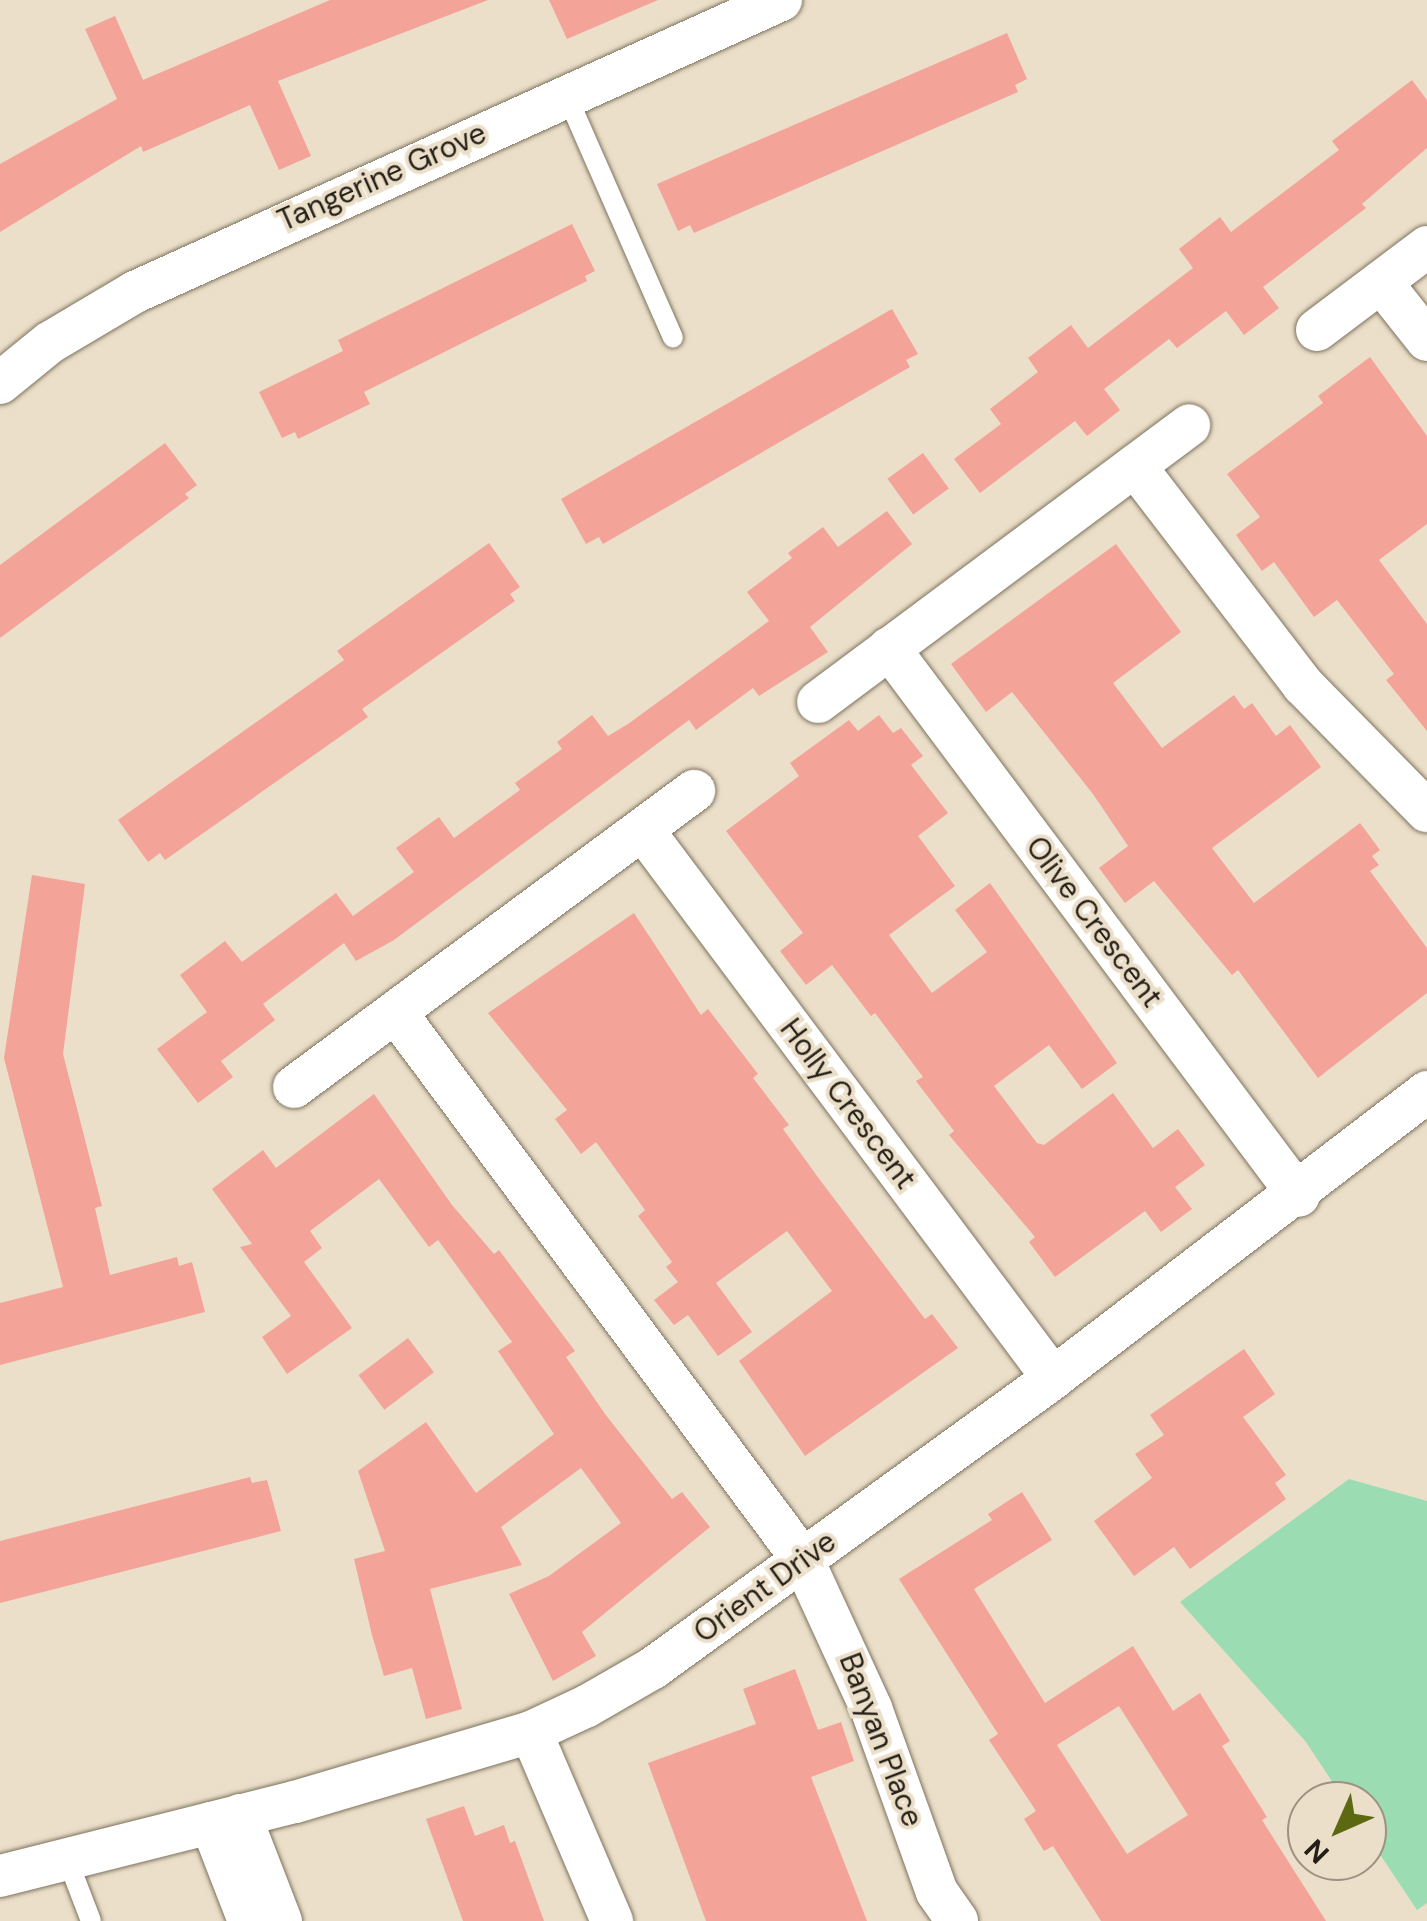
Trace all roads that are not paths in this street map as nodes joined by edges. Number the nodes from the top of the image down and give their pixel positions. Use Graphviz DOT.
graph roads {
  1 [pos="781,0"];
  2 [pos="566,94"];
  3 [pos="1427,247"];
  4 [pos="1381,282"];
  5 [pos="1317,330"];
  6 [pos="673,338"];
  7 [pos="1427,340"];
  8 [pos="0,384"];
  9 [pos="1190,426"];
  10 [pos="1134,466"];
  11 [pos="889,648"];
  12 [pos="818,702"];
  13 [pos="694,792"];
  14 [pos="1427,811"];
  15 [pos="644,830"];
  16 [pos="397,1014"];
  17 [pos="294,1087"];
  18 [pos="1427,1092"];
  19 [pos="1299,1196"];
  20 [pos="1054,1378"];
  21 [pos="803,1560"];
  22 [pos="531,1732"];
  23 [pos="226,1819"];
  24 [pos="68,1860"];
  25 [pos="0,1876"];
  26 [pos="91,1921"];
  27 [pos="249,1921"];
  28 [pos="281,1921"];
  29 [pos="612,1921"];
  30 [pos="958,1921"];
  1 -- 2 [label="street, Tangerine Grove"];
  2 -- 6 [label="lane"];
  2 -- 8 [label="street, Tangerine Grove"];
  3 -- 4 [label="street"];
  4 -- 5 [label="street"];
  4 -- 7 [label="street"];
  9 -- 10 [label="street"];
  10 -- 11 [label="street"];
  10 -- 14 [label="street"];
  11 -- 12 [label="street"];
  11 -- 19 [label="street, Olive Crescent"];
  13 -- 15 [label="street"];
  15 -- 16 [label="street"];
  15 -- 20 [label="street, Holly Crescent"];
  16 -- 17 [label="street"];
  16 -- 21 [label="street"];
  18 -- 19 [label="street, Orient Drive"];
  19 -- 20 [label="street, Orient Drive"];
  20 -- 21 [label="street, Orient Drive"];
  21 -- 22 [label="street, Orient Drive"];
  21 -- 30 [label="street, Banyan Place"];
  22 -- 23 [label="street, Orient Drive"];
  22 -- 29 [label="street"];
  23 -- 24 [label="street, Orient Drive"];
  23 -- 27 [label="street"];
  23 -- 28 [label="street"];
  24 -- 25 [label="street, Orient Drive"];
  24 -- 26 [label="lane"];
}
